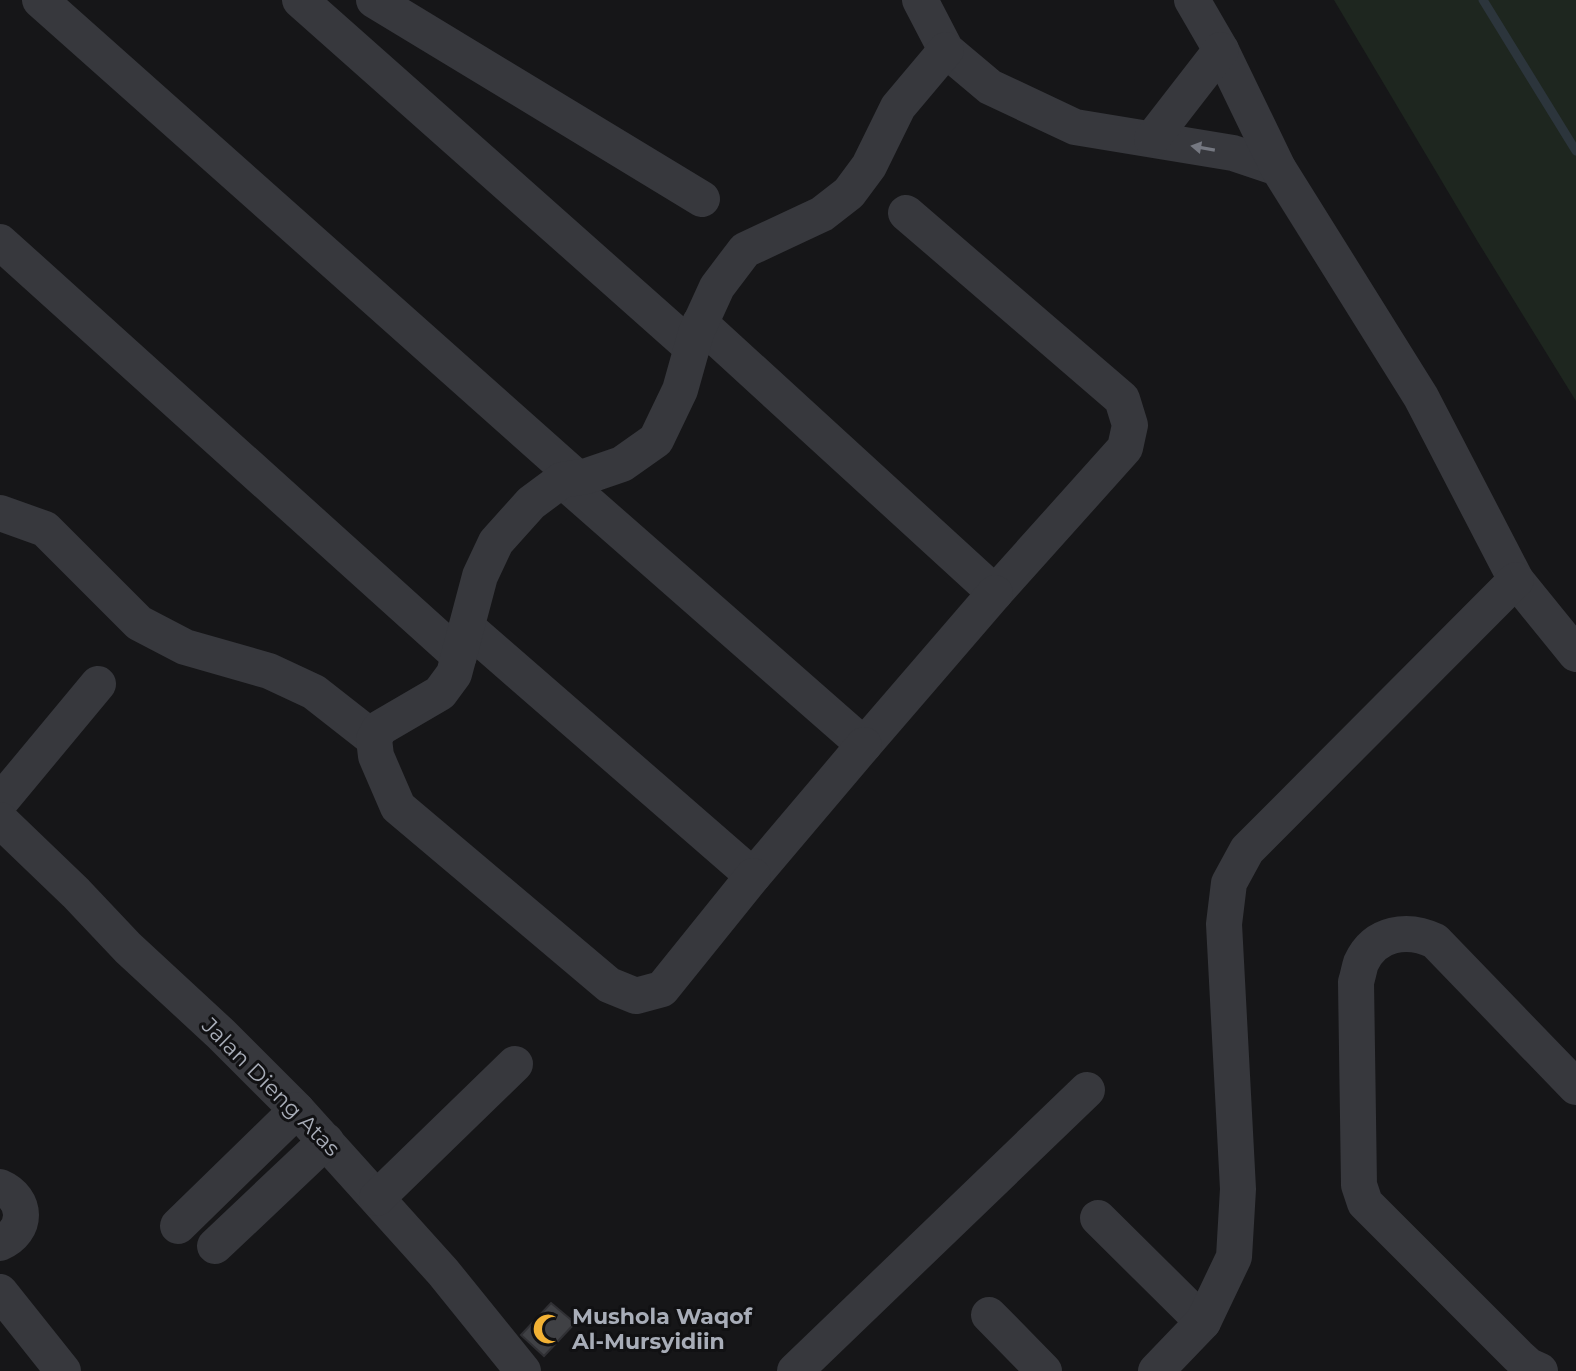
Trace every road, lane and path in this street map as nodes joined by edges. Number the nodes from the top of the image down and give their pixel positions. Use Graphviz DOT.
graph roads {
  1 [pos="40,0"];
  2 [pos="300,0"];
  3 [pos="374,0"];
  4 [pos="920,0"];
  5 [pos="1192,0"];
  6 [pos="946,50"];
  7 [pos="1221,50"];
  8 [pos="1152,139"];
  9 [pos="1278,168"];
  10 [pos="702,199"];
  11 [pos="906,213"];
  12 [pos="0,242"];
  13 [pos="696,335"];
  14 [pos="570,479"];
  15 [pos="0,513"];
  16 [pos="1516,580"];
  17 [pos="995,593"];
  18 [pos="464,642"];
  19 [pos="1576,654"];
  20 [pos="98,684"];
  21 [pos="374,739"];
  22 [pos="864,745"];
  23 [pos="0,802"];
  24 [pos="0,820"];
  25 [pos="753,876"];
  26 [pos="515,1064"];
  27 [pos="1576,1087"];
  28 [pos="1087,1090"];
  29 [pos="297,1110"];
  30 [pos="326,1141"];
  31 [pos="0,1187"];
  32 [pos="377,1198"];
  33 [pos="1098,1218"];
  34 [pos="178,1226"];
  35 [pos="0,1243"];
  36 [pos="215,1246"];
  37 [pos="0,1292"];
  38 [pos="989,1315"];
  39 [pos="1203,1322"];
  40 [pos="63,1371"];
  41 [pos="523,1371"];
  42 [pos="795,1371"];
  43 [pos="1044,1371"];
  44 [pos="1156,1371"];
  45 [pos="1540,1371"];
  1 -- 14 [label="street"];
  2 -- 13 [label="street"];
  3 -- 10 [label="street"];
  4 -- 6 [label="street"];
  5 -- 7 [label="street"];
  6 -- 8 [label="street"];
  6 -- 13 [label="street"];
  7 -- 8 [label="street"];
  7 -- 9 [label="street"];
  9 -- 8 [label="street, one-way"];
  9 -- 16 [label="street"];
  11 -- 17 [label="street"];
  12 -- 18 [label="street"];
  13 -- 14 [label="street"];
  13 -- 17 [label="street"];
  14 -- 18 [label="street"];
  14 -- 22 [label="street"];
  15 -- 21 [label="street"];
  16 -- 19 [label="street"];
  16 -- 39 [label="street"];
  17 -- 22 [label="street"];
  18 -- 21 [label="street"];
  18 -- 25 [label="street"];
  20 -- 23 [label="street"];
  21 -- 25 [label="street"];
  22 -- 25 [label="street"];
  24 -- 29 [label="street, Jalan Dieng Atas"];
  26 -- 32 [label="street"];
  27 -- 45 [label="street"];
  28 -- 42 [label="street"];
  29 -- 30 [label="street, Jalan Dieng Atas"];
  29 -- 34 [label="street"];
  30 -- 32 [label="street, Jalan Dieng Atas"];
  30 -- 36 [label="street"];
  31 -- 35 [label="street"];
  32 -- 41 [label="street, Jalan Dieng Atas"];
  33 -- 39 [label="street"];
  37 -- 40 [label="street"];
  38 -- 43 [label="street"];
  39 -- 44 [label="street"];
}
